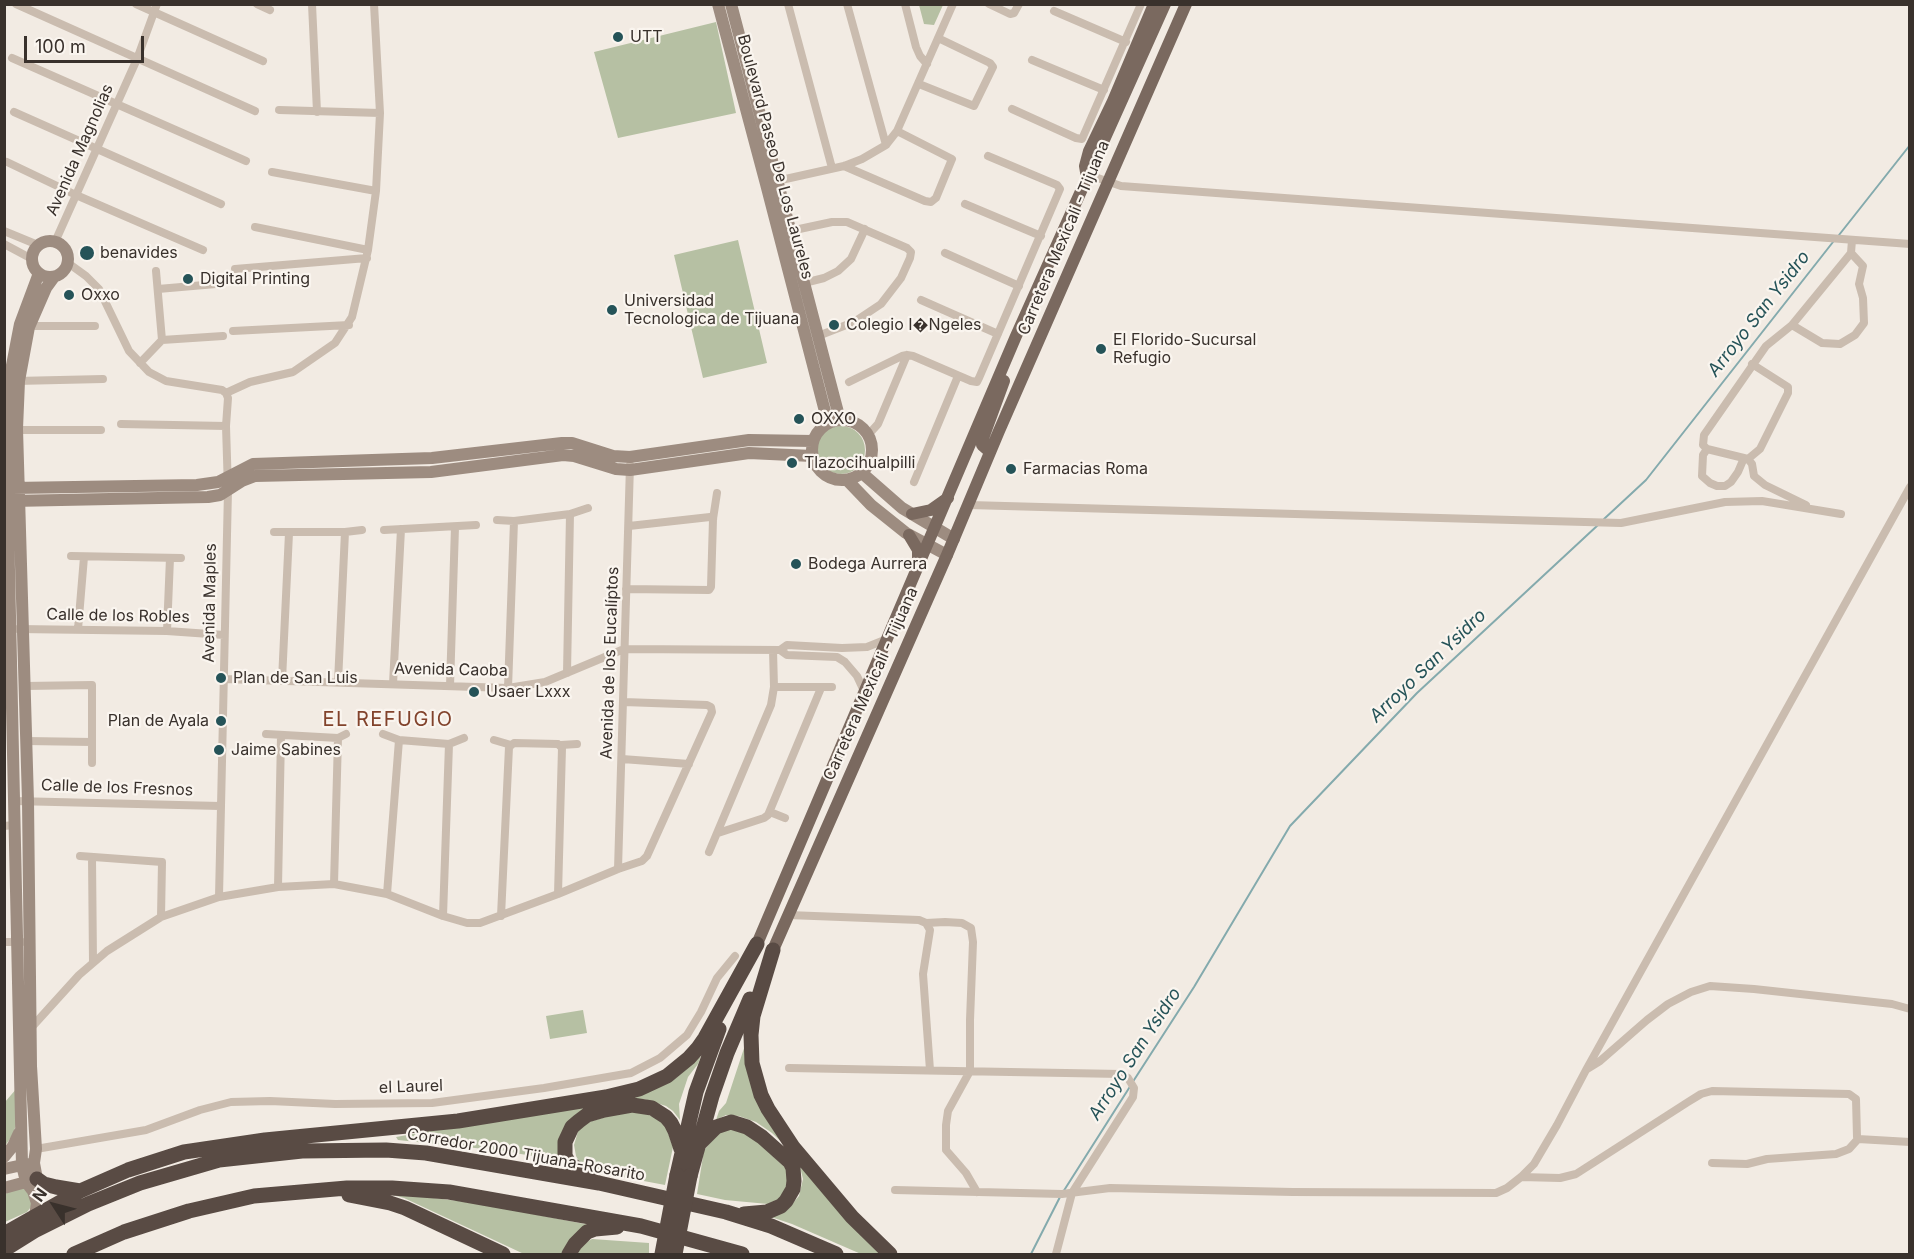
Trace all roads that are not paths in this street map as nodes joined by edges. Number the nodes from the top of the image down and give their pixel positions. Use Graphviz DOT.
graph roads {
  1 [pos="16,4"];
  2 [pos="136,4"];
  3 [pos="257,4"];
  4 [pos="312,4"];
  5 [pos="374,4"];
  6 [pos="717,4"];
  7 [pos="731,4"];
  8 [pos="788,4"];
  9 [pos="847,4"];
  10 [pos="905,4"];
  11 [pos="953,4"];
  12 [pos="989,4"];
  13 [pos="1019,4"];
  14 [pos="1141,4"];
  15 [pos="1154,4"];
  16 [pos="1165,4"];
  17 [pos="1186,4"];
  18 [pos="156,9"];
  19 [pos="270,10"];
  20 [pos="1054,11"];
  21 [pos="938,38"];
  22 [pos="1126,42"];
  23 [pos="12,58"];
  24 [pos="137,59"];
  25 [pos="1032,60"];
  26 [pos="263,61"];
  27 [pos="927,64"];
  28 [pos="919,84"];
  29 [pos="1104,90"];
  30 [pos="116,105"];
  31 [pos="1012,109"];
  32 [pos="279,110"];
  33 [pos="255,111"];
  34 [pos="15,112"];
  35 [pos="316,112"];
  36 [pos="380,113"];
  37 [pos="897,130"];
  38 [pos="886,145"];
  39 [pos="97,149"];
  40 [pos="988,156"];
  41 [pos="246,161"];
  42 [pos="7,162"];
  43 [pos="844,166"];
  44 [pos="832,168"];
  45 [pos="272,172"];
  46 [pos="1089,175"];
  47 [pos="772,182"];
  48 [pos="1107,183"];
  49 [pos="376,191"];
  50 [pos="76,195"];
  51 [pos="221,204"];
  52 [pos="965,204"];
  53 [pos="255,227"];
  54 [pos="865,229"];
  55 [pos="4,231"];
  56 [pos="790,231"];
  57 [pos="1041,236"];
  58 [pos="1852,240"];
  59 [pos="55,242"];
  60 [pos="4,244"];
  61 [pos="1910,244"];
  62 [pos="39,245"];
  63 [pos="203,250"];
  64 [pos="945,253"];
  65 [pos="1851,253"];
  66 [pos="367,254"];
  67 [pos="32,259"];
  68 [pos="68,263"];
  69 [pos="235,269"];
  70 [pos="156,271"];
  71 [pos="39,273"];
  72 [pos="54,277"];
  73 [pos="804,283"];
  74 [pos="216,284"];
  75 [pos="1019,286"];
  76 [pos="158,289"];
  77 [pos="921,300"];
  78 [pos="349,325"];
  79 [pos="1792,325"];
  80 [pos="25,326"];
  81 [pos="95,326"];
  82 [pos="233,331"];
  83 [pos="998,334"];
  84 [pos="222,336"];
  85 [pos="818,336"];
  86 [pos="162,340"];
  87 [pos="907,355"];
  88 [pos="140,363"];
  89 [pos="1752,364"];
  90 [pos="1000,372"];
  91 [pos="958,376"];
  92 [pos="103,379"];
  93 [pos="14,381"];
  94 [pos="849,382"];
  95 [pos="226,393"];
  96 [pos="834,422"];
  97 [pos="121,424"];
  98 [pos="226,426"];
  99 [pos="101,430"];
  100 [pos="9,432"];
  101 [pos="868,435"];
  102 [pos="813,441"];
  103 [pos="1707,449"];
  104 [pos="990,452"];
  105 [pos="812,456"];
  106 [pos="1746,458"];
  107 [pos="630,464"];
  108 [pos="862,473"];
  109 [pos="228,476"];
  110 [pos="847,480"];
  111 [pos="914,482"];
  112 [pos="1910,487"];
  113 [pos="10,488"];
  114 [pos="228,490"];
  115 [pos="717,493"];
  116 [pos="949,497"];
  117 [pos="14,501"];
  118 [pos="969,506"];
  119 [pos="588,508"];
  120 [pos="1812,509"];
  121 [pos="570,514"];
  122 [pos="912,514"];
  123 [pos="1841,514"];
  124 [pos="713,519"];
  125 [pos="497,520"];
  126 [pos="514,521"];
  127 [pos="476,525"];
  128 [pos="629,526"];
  129 [pos="455,527"];
  130 [pos="934,528"];
  131 [pos="362,530"];
  132 [pos="384,530"];
  133 [pos="401,530"];
  134 [pos="274,532"];
  135 [pos="345,532"];
  136 [pos="289,533"];
  137 [pos="909,535"];
  138 [pos="954,539"];
  139 [pos="927,544"];
  140 [pos="6,545"];
  141 [pos="947,555"];
  142 [pos="71,556"];
  143 [pos="84,557"];
  144 [pos="170,558"];
  145 [pos="181,558"];
  146 [pos="918,567"];
  147 [pos="626,589"];
  148 [pos="7,599"];
  149 [pos="16,629"];
  150 [pos="78,629"];
  151 [pos="167,631"];
  152 [pos="224,635"];
  153 [pos="887,639"];
  154 [pos="624,649"];
  155 [pos="776,650"];
  156 [pos="8,660"];
  157 [pos="567,674"];
  158 [pos="223,679"];
  159 [pos="282,680"];
  160 [pos="338,682"];
  161 [pos="393,684"];
  162 [pos="25,686"];
  163 [pos="450,686"];
  164 [pos="774,687"];
  165 [pos="832,687"];
  166 [pos="507,688"];
  167 [pos="821,688"];
  168 [pos="864,691"];
  169 [pos="624,702"];
  170 [pos="8,713"];
  171 [pos="266,734"];
  172 [pos="382,734"];
  173 [pos="281,736"];
  174 [pos="464,738"];
  175 [pos="399,740"];
  176 [pos="494,740"];
  177 [pos="27,741"];
  178 [pos="92,742"];
  179 [pos="449,744"];
  180 [pos="511,744"];
  181 [pos="577,744"];
  182 [pos="561,745"];
  183 [pos="622,759"];
  184 [pos="92,763"];
  185 [pos="689,764"];
  186 [pos="9,771"];
  187 [pos="14,801"];
  188 [pos="28,801"];
  189 [pos="220,806"];
  190 [pos="770,812"];
  191 [pos="785,818"];
  192 [pos="9,826"];
  193 [pos="718,833"];
  194 [pos="709,852"];
  195 [pos="80,856"];
  196 [pos="93,858"];
  197 [pos="618,869"];
  198 [pos="10,884"];
  199 [pos="334,885"];
  200 [pos="278,887"];
  201 [pos="387,894"];
  202 [pos="558,894"];
  203 [pos="219,897"];
  204 [pos="788,915"];
  205 [pos="443,916"];
  206 [pos="501,916"];
  207 [pos="161,917"];
  208 [pos="926,923"];
  209 [pos="30,941"];
  210 [pos="11,942"];
  211 [pos="757,944"];
  212 [pos="773,950"];
  213 [pos="735,956"];
  214 [pos="93,962"];
  215 [pos="1910,1009"];
  216 [pos="31,1028"];
  217 [pos="25,1067"];
  218 [pos="789,1068"];
  219 [pos="930,1070"];
  220 [pos="1586,1070"];
  221 [pos="970,1071"];
  222 [pos="21,1126"];
  223 [pos="392,1128"];
  224 [pos="1858,1139"];
  225 [pos="265,1140"];
  226 [pos="1910,1142"];
  227 [pos="697,1147"];
  228 [pos="36,1149"];
  229 [pos="302,1151"];
  230 [pos="344,1151"];
  231 [pos="681,1152"];
  232 [pos="4,1156"];
  233 [pos="1712,1163"];
  234 [pos="28,1164"];
  235 [pos="4,1169"];
  236 [pos="684,1176"];
  237 [pos="1521,1177"];
  238 [pos="32,1181"];
  239 [pos="599,1183"];
  240 [pos="4,1188"];
  241 [pos="895,1190"];
  242 [pos="80,1191"];
  243 [pos="304,1191"];
  244 [pos="977,1192"];
  245 [pos="1072,1193"];
  246 [pos="736,1215"];
  247 [pos="35,1216"];
  248 [pos="641,1226"];
  249 [pos="4,1234"];
  250 [pos="4,1250"];
  251 [pos="74,1254"];
  252 [pos="502,1254"];
  253 [pos="569,1254"];
  254 [pos="662,1254"];
  255 [pos="675,1254"];
  256 [pos="740,1254"];
  257 [pos="836,1254"];
  258 [pos="890,1254"];
  259 [pos="1056,1254"];
  1 -- 24 [label="street"];
  2 -- 18 [label="street"];
  3 -- 19 [label="street"];
  4 -- 35 [label="street"];
  5 -- 36 [label="street"];
  6 -- 47 [label="street, Boulevard Paseo De Los Laureles"];
  7 -- 47 [label="street, Boulevard Paseo De Los Laureles"];
  8 -- 44 [label="street"];
  9 -- 38 [label="street"];
  10 -- 27 [label="street"];
  11 -- 21 [label="street"];
  12 -- 13 [label="street"];
  14 -- 22 [label="street"];
  15 -- 46 [label="main road"];
  16 -- 46 [label="main road, Carretera Mexicali - Tijuana"];
  17 -- 48 [label="main road, Carretera Mexicali - Tijuana"];
  18 -- 24 [label="street, Avenida Magnolias"];
  18 -- 26 [label="street"];
  20 -- 22 [label="street"];
  21 -- 27 [label="street"];
  21 -- 28 [label="street"];
  22 -- 29 [label="street"];
  23 -- 30 [label="street"];
  24 -- 30 [label="street, Avenida Magnolias"];
  24 -- 33 [label="street"];
  25 -- 29 [label="street"];
  27 -- 28 [label="street"];
  28 -- 37 [label="street"];
  29 -- 31 [label="street"];
  30 -- 39 [label="street, Avenida Magnolias"];
  30 -- 41 [label="street"];
  32 -- 35 [label="street"];
  34 -- 39 [label="street"];
  35 -- 36 [label="street"];
  36 -- 49 [label="street"];
  37 -- 38 [label="street"];
  37 -- 43 [label="street"];
  38 -- 43 [label="street"];
  39 -- 50 [label="street, Avenida Magnolias"];
  39 -- 51 [label="street"];
  40 -- 57 [label="street"];
  42 -- 50 [label="street"];
  43 -- 44 [label="street"];
  44 -- 47 [label="street"];
  45 -- 49 [label="street"];
  46 -- 48 [label="street"];
  46 -- 90 [label="main road, Carretera Mexicali - Tijuana"];
  47 -- 56 [label="street, Boulevard Paseo De Los Laureles"];
  47 -- 96 [label="street, Boulevard Paseo De Los Laureles"];
  48 -- 58 [label="street"];
  48 -- 104 [label="main road, Carretera Mexicali - Tijuana"];
  49 -- 66 [label="street"];
  50 -- 59 [label="street, Avenida Magnolias"];
  50 -- 63 [label="street"];
  52 -- 57 [label="street"];
  53 -- 66 [label="street"];
  54 -- 56 [label="street"];
  54 -- 73 [label="street"];
  54 -- 85 [label="street"];
  55 -- 62 [label="street"];
  56 -- 73 [label="street, Boulevard Paseo De Los Laureles"];
  57 -- 75 [label="street"];
  58 -- 61 [label="street"];
  58 -- 65 [label="street"];
  59 -- 62 [label="street"];
  59 -- 68 [label="street"];
  60 -- 67 [label="street"];
  62 -- 67 [label="street"];
  64 -- 75 [label="street"];
  65 -- 79 [label="street"];
  65 -- 79 [label="street"];
  66 -- 69 [label="street"];
  66 -- 78 [label="street"];
  67 -- 71 [label="street"];
  68 -- 72 [label="street"];
  68 -- 88 [label="street"];
  70 -- 76 [label="street"];
  71 -- 72 [label="street"];
  71 -- 80 [label="street"];
  72 -- 80 [label="street"];
  73 -- 85 [label="street, Boulevard Paseo De Los Laureles"];
  74 -- 76 [label="street"];
  75 -- 83 [label="street"];
  76 -- 86 [label="street"];
  77 -- 83 [label="street"];
  78 -- 82 [label="street"];
  78 -- 95 [label="street"];
  79 -- 89 [label="street"];
  80 -- 81 [label="street"];
  80 -- 93 [label="street"];
  83 -- 91 [label="street"];
  84 -- 86 [label="street"];
  85 -- 96 [label="street, Boulevard Paseo De Los Laureles"];
  86 -- 88 [label="street"];
  87 -- 91 [label="street"];
  87 -- 94 [label="street"];
  87 -- 101 [label="street"];
  88 -- 95 [label="street"];
  89 -- 103 [label="street"];
  89 -- 106 [label="street"];
  90 -- 104 [label="main road"];
  90 -- 116 [label="main road, Carretera Mexicali - Tijuana"];
  91 -- 111 [label="street"];
  92 -- 93 [label="street"];
  93 -- 100 [label="street"];
  95 -- 98 [label="street, Avenida Maples"];
  96 -- 101 [label="street"];
  96 -- 102 [label="street"];
  97 -- 98 [label="street"];
  98 -- 109 [label="street, Avenida Maples"];
  99 -- 100 [label="street"];
  100 -- 113 [label="street"];
  101 -- 108 [label="street"];
  102 -- 105 [label="street"];
  102 -- 107 [label="street"];
  103 -- 106 [label="street"];
  103 -- 106 [label="street"];
  104 -- 118 [label="main road, Carretera Mexicali - Tijuana"];
  105 -- 107 [label="street"];
  105 -- 110 [label="street"];
  106 -- 120 [label="street"];
  107 -- 109 [label="street"];
  107 -- 114 [label="street"];
  107 -- 128 [label="street, Avenida de los Eucalíptos"];
  108 -- 110 [label="street"];
  108 -- 122 [label="street"];
  109 -- 113 [label="street"];
  109 -- 114 [label="street, Avenida Maples"];
  110 -- 137 [label="street"];
  112 -- 220 [label="street"];
  113 -- 117 [label="street"];
  114 -- 117 [label="street"];
  114 -- 152 [label="street, Avenida Maples"];
  115 -- 124 [label="street"];
  116 -- 122 [label="main road"];
  116 -- 130 [label="main road, Carretera Mexicali - Tijuana"];
  117 -- 140 [label="street"];
  117 -- 149 [label="street"];
  118 -- 120 [label="street"];
  118 -- 138 [label="main road, Carretera Mexicali - Tijuana"];
  119 -- 121 [label="street"];
  120 -- 123 [label="street"];
  121 -- 126 [label="street"];
  121 -- 157 [label="street"];
  122 -- 130 [label="street"];
  124 -- 128 [label="street"];
  124 -- 147 [label="street"];
  125 -- 126 [label="street"];
  126 -- 166 [label="street"];
  127 -- 129 [label="street"];
  128 -- 147 [label="street, Avenida de los Eucalíptos"];
  129 -- 133 [label="street"];
  129 -- 163 [label="street"];
  130 -- 138 [label="street"];
  130 -- 139 [label="main road, Carretera Mexicali - Tijuana"];
  131 -- 135 [label="street"];
  132 -- 133 [label="street"];
  133 -- 161 [label="street"];
  134 -- 136 [label="street"];
  135 -- 136 [label="street"];
  135 -- 160 [label="street"];
  136 -- 159 [label="street"];
  137 -- 139 [label="street"];
  137 -- 146 [label="main road"];
  138 -- 141 [label="main road, Carretera Mexicali - Tijuana"];
  139 -- 141 [label="street"];
  139 -- 146 [label="main road, Carretera Mexicali - Tijuana"];
  140 -- 148 [label="street"];
  141 -- 204 [label="main road, Carretera Mexicali - Tijuana"];
  142 -- 143 [label="street"];
  143 -- 144 [label="street"];
  143 -- 150 [label="street"];
  144 -- 145 [label="street"];
  144 -- 151 [label="street"];
  146 -- 153 [label="main road, Carretera Mexicali - Tijuana"];
  147 -- 154 [label="street, Avenida de los Eucalíptos"];
  148 -- 149 [label="street"];
  149 -- 150 [label="street, Calle de los Robles"];
  149 -- 156 [label="street"];
  149 -- 162 [label="street"];
  150 -- 151 [label="street, Calle de los Robles"];
  151 -- 152 [label="street, Calle de los Robles"];
  152 -- 158 [label="street, Avenida Maples"];
  153 -- 155 [label="street"];
  153 -- 168 [label="main road, Carretera Mexicali - Tijuana"];
  154 -- 155 [label="street, Avenida Caoba"];
  154 -- 157 [label="street, Avenida Caoba"];
  154 -- 169 [label="street, Avenida de los Eucalíptos"];
  155 -- 164 [label="street"];
  155 -- 168 [label="street"];
  156 -- 170 [label="street"];
  157 -- 166 [label="street, Avenida Caoba"];
  158 -- 159 [label="street, Avenida Caoba"];
  158 -- 189 [label="street, Avenida Maples"];
  159 -- 160 [label="street, Avenida Caoba"];
  160 -- 161 [label="street, Avenida Caoba"];
  161 -- 163 [label="street, Avenida Caoba"];
  162 -- 177 [label="street"];
  162 -- 178 [label="street"];
  163 -- 166 [label="street, Avenida Caoba"];
  164 -- 167 [label="street"];
  164 -- 193 [label="street"];
  165 -- 167 [label="street"];
  167 -- 190 [label="street"];
  168 -- 211 [label="main road, Carretera Mexicali - Tijuana"];
  169 -- 183 [label="street, Avenida de los Eucalíptos"];
  169 -- 185 [label="street"];
  170 -- 186 [label="street"];
  171 -- 173 [label="street"];
  172 -- 175 [label="street"];
  173 -- 199 [label="street"];
  173 -- 200 [label="street"];
  174 -- 179 [label="street"];
  175 -- 179 [label="street"];
  175 -- 201 [label="street"];
  176 -- 180 [label="street"];
  177 -- 178 [label="street"];
  177 -- 188 [label="street"];
  178 -- 184 [label="street"];
  179 -- 205 [label="street"];
  180 -- 182 [label="street"];
  180 -- 206 [label="street"];
  181 -- 182 [label="street"];
  182 -- 202 [label="street"];
  183 -- 185 [label="street"];
  183 -- 197 [label="street, Avenida de los Eucalíptos"];
  185 -- 197 [label="street"];
  186 -- 187 [label="street"];
  187 -- 188 [label="street, Calle de los Fresnos"];
  187 -- 192 [label="street"];
  188 -- 189 [label="street, Calle de los Fresnos"];
  188 -- 209 [label="street"];
  189 -- 203 [label="street, Avenida Maples"];
  190 -- 191 [label="street"];
  190 -- 193 [label="street"];
  192 -- 198 [label="street"];
  193 -- 194 [label="street"];
  195 -- 196 [label="street"];
  196 -- 207 [label="street"];
  196 -- 214 [label="street"];
  197 -- 202 [label="street"];
  198 -- 210 [label="street"];
  199 -- 200 [label="street"];
  199 -- 201 [label="street"];
  200 -- 203 [label="street"];
  201 -- 205 [label="street"];
  202 -- 206 [label="street"];
  203 -- 207 [label="street"];
  204 -- 208 [label="street"];
  204 -- 212 [label="main road, Carretera Mexicali - Tijuana"];
  205 -- 206 [label="street"];
  207 -- 214 [label="street"];
  208 -- 219 [label="street"];
  208 -- 221 [label="street"];
  209 -- 210 [label="street"];
  209 -- 216 [label="street"];
  210 -- 217 [label="street"];
  211 -- 223 [label="highway"];
  211 -- 231 [label="highway, Carretera Mexicali - Tijuana"];
  212 -- 227 [label="highway, Carretera Mexicali - Tijuana"];
  212 -- 258 [label="highway"];
  213 -- 228 [label="street, el Laurel"];
  214 -- 216 [label="street"];
  215 -- 220 [label="street"];
  216 -- 217 [label="street"];
  217 -- 222 [label="street"];
  217 -- 228 [label="street"];
  218 -- 219 [label="street"];
  219 -- 221 [label="street"];
  220 -- 237 [label="street"];
  221 -- 244 [label="street"];
  221 -- 245 [label="street"];
  222 -- 232 [label="street"];
  222 -- 234 [label="street"];
  223 -- 225 [label="highway"];
  223 -- 230 [label="highway"];
  224 -- 226 [label="street"];
  224 -- 233 [label="street"];
  224 -- 237 [label="street"];
  225 -- 229 [label="highway"];
  225 -- 242 [label="highway"];
  227 -- 236 [label="highway, Carretera Mexicali - Tijuana"];
  227 -- 246 [label="highway"];
  228 -- 234 [label="street"];
  229 -- 230 [label="highway, Corredor 2000 Tijuana-Rosarito"];
  229 -- 250 [label="highway, Corredor 2000 Tijuana-Rosarito"];
  230 -- 239 [label="highway, Corredor 2000 Tijuana-Rosarito"];
  231 -- 236 [label="highway, Carretera Mexicali - Tijuana"];
  231 -- 239 [label="highway"];
  234 -- 235 [label="street"];
  234 -- 238 [label="street"];
  236 -- 254 [label="highway, Carretera Mexicali - Tijuana, bridge"];
  236 -- 255 [label="highway, Carretera Mexicali - Tijuana, bridge"];
  237 -- 245 [label="street"];
  238 -- 240 [label="street"];
  238 -- 242 [label="highway"];
  238 -- 247 [label="street"];
  239 -- 246 [label="highway, Corredor 2000 Tijuana-Rosarito"];
  241 -- 244 [label="street"];
  242 -- 247 [label="highway"];
  243 -- 248 [label="highway"];
  243 -- 251 [label="highway"];
  243 -- 252 [label="highway"];
  244 -- 245 [label="street"];
  245 -- 259 [label="street"];
  246 -- 257 [label="highway, Corredor 2000 Tijuana-Rosarito"];
  247 -- 249 [label="highway"];
  248 -- 253 [label="highway"];
  248 -- 256 [label="highway"];
}
